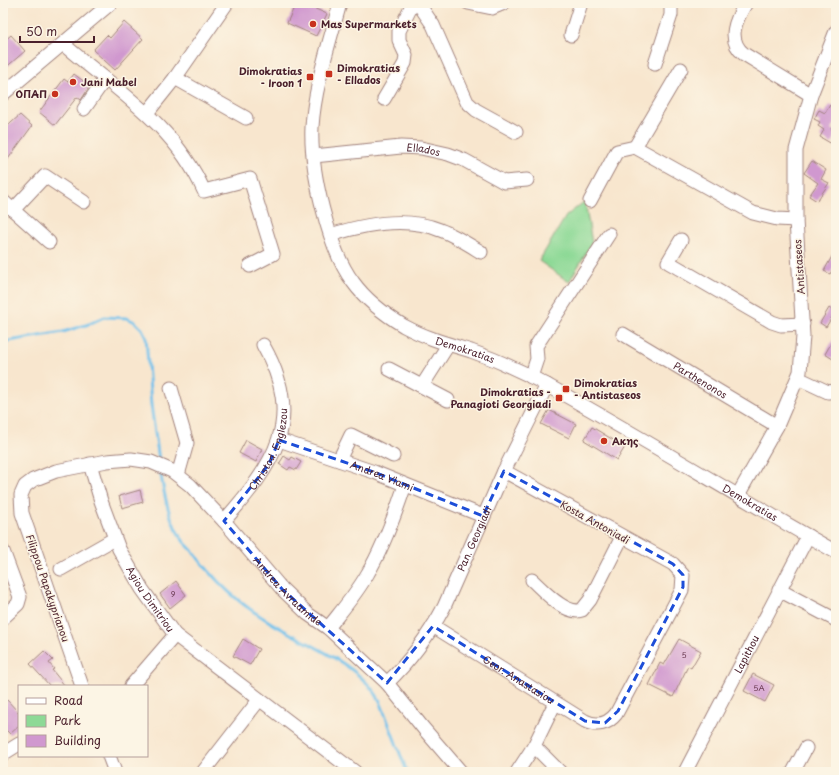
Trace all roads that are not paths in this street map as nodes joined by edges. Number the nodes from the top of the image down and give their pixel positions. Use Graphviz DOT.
graph roads {
  1 [pos="111,3"];
  2 [pos="227,3"];
  3 [pos="340,3"];
  4 [pos="413,3"];
  5 [pos="418,3"];
  6 [pos="468,3"];
  7 [pos="504,3"];
  8 [pos="581,3"];
  9 [pos="671,3"];
  10 [pos="746,3"];
  11 [pos="836,31"];
  12 [pos="571,35"];
  13 [pos="63,44"];
  14 [pos="655,64"];
  15 [pos="681,69"];
  16 [pos="175,78"];
  17 [pos="106,79"];
  18 [pos="3,94"];
  19 [pos="811,95"];
  20 [pos="384,99"];
  21 [pos="84,109"];
  22 [pos="147,113"];
  23 [pos="246,118"];
  24 [pos="516,132"];
  25 [pos="635,147"];
  26 [pos="314,156"];
  27 [pos="527,180"];
  28 [pos="590,200"];
  29 [pos="3,201"];
  30 [pos="84,202"];
  31 [pos="13,210"];
  32 [pos="796,220"];
  33 [pos="608,234"];
  34 [pos="331,235"];
  35 [pos="680,240"];
  36 [pos="49,242"];
  37 [pos="481,252"];
  38 [pos="250,266"];
  39 [pos="803,324"];
  40 [pos="623,334"];
  41 [pos="264,345"];
  42 [pos="448,345"];
  43 [pos="389,369"];
  44 [pos="531,377"];
  45 [pos="798,378"];
  46 [pos="547,385"];
  47 [pos="422,386"];
  48 [pos="171,388"];
  49 [pos="836,391"];
  50 [pos="448,400"];
  51 [pos="777,426"];
  52 [pos="279,440"];
  53 [pos="393,456"];
  54 [pos="339,460"];
  55 [pos="90,464"];
  56 [pos="504,471"];
  57 [pos="178,475"];
  58 [pos="405,485"];
  59 [pos="23,489"];
  60 [pos="738,495"];
  61 [pos="484,516"];
  62 [pos="224,521"];
  63 [pos="808,536"];
  64 [pos="622,537"];
  65 [pos="114,540"];
  66 [pos="3,551"];
  67 [pos="836,552"];
  68 [pos="61,569"];
  69 [pos="532,580"];
  70 [pos="779,590"];
  71 [pos="3,618"];
  72 [pos="836,620"];
  73 [pos="433,626"];
  74 [pos="328,628"];
  75 [pos="175,635"];
  76 [pos="387,683"];
  77 [pos="82,685"];
  78 [pos="132,685"];
  79 [pos="259,700"];
  80 [pos="555,703"];
  81 [pos="605,723"];
  82 [pos="18,745"];
  83 [pos="534,746"];
  84 [pos="806,748"];
  85 [pos="3,754"];
  86 [pos="109,757"];
  87 [pos="115,772"];
  88 [pos="203,772"];
  89 [pos="355,772"];
  90 [pos="461,772"];
  91 [pos="517,772"];
  92 [pos="560,772"];
  93 [pos="685,772"];
  94 [pos="793,772"];
  1 -- 13 [label="street"];
  2 -- 16 [label="street"];
  3 -- 26 [label="street, Demokratias"];
  4 -- 20 [label="street"];
  5 -- 24 [label="street"];
  6 -- 7 [label="street"];
  8 -- 12 [label="street"];
  9 -- 14 [label="street"];
  10 -- 19 [label="street"];
  11 -- 19 [label="street, Antistaseos"];
  13 -- 17 [label="street"];
  13 -- 18 [label="street"];
  15 -- 25 [label="street"];
  16 -- 22 [label="street"];
  16 -- 23 [label="street"];
  17 -- 21 [label="street"];
  17 -- 22 [label="street"];
  19 -- 32 [label="street, Antistaseos"];
  22 -- 38 [label="street"];
  25 -- 28 [label="street"];
  25 -- 32 [label="street"];
  26 -- 27 [label="street, Ellados"];
  26 -- 34 [label="street, Demokratias"];
  29 -- 31 [label="street"];
  30 -- 31 [label="street"];
  31 -- 36 [label="street"];
  32 -- 39 [label="street, Antistaseos"];
  33 -- 44 [label="street"];
  34 -- 37 [label="street"];
  34 -- 42 [label="street, Demokratias"];
  35 -- 39 [label="street"];
  39 -- 45 [label="street, Antistaseos"];
  40 -- 51 [label="street, Parthenonos"];
  41 -- 52 [label="street, Christod. Englezou"];
  42 -- 44 [label="street, Demokratias"];
  42 -- 47 [label="street"];
  43 -- 47 [label="street"];
  44 -- 46 [label="street, Demokratias"];
  45 -- 49 [label="street"];
  45 -- 51 [label="street, Antistaseos"];
  46 -- 56 [label="street, Pan. Georgiadi"];
  46 -- 60 [label="street, Demokratias"];
  47 -- 50 [label="street"];
  48 -- 57 [label="street"];
  51 -- 60 [label="street, Antistaseos"];
  52 -- 54 [label="street, Andrea Vlami"];
  52 -- 62 [label="street, Christod. Englezou"];
  53 -- 54 [label="street"];
  54 -- 58 [label="street, Andrea Vlami"];
  55 -- 57 [label="street, Andrea Avraamide"];
  55 -- 59 [label="street, Andrea Avraamide"];
  55 -- 65 [label="street, Agiou Dimitriou"];
  56 -- 61 [label="street, Pan. Georgiadi"];
  56 -- 64 [label="street, Kosta Antoniadi"];
  57 -- 62 [label="street, Andrea Avraamide"];
  58 -- 61 [label="street, Andrea Vlami"];
  58 -- 74 [label="street"];
  59 -- 77 [label="street, Filippou Papakyprianou"];
  60 -- 63 [label="street, Demokratias"];
  61 -- 73 [label="street, Pan. Georgiadi"];
  62 -- 74 [label="street, Andrea Avraamide"];
  63 -- 67 [label="street, Demokratias"];
  63 -- 70 [label="street, Lapithou"];
  64 -- 69 [label="street"];
  64 -- 81 [label="street, Kosta Antoniadi"];
  65 -- 68 [label="street"];
  65 -- 75 [label="street, Agiou Dimitriou"];
  66 -- 71 [label="street"];
  70 -- 72 [label="street"];
  70 -- 93 [label="street, Lapithou"];
  73 -- 76 [label="street, Pan. Georgiadi"];
  73 -- 80 [label="street, Geor. Anastasiou"];
  74 -- 76 [label="street, Andrea Avraamide"];
  75 -- 78 [label="street"];
  75 -- 79 [label="street, Agiou Dimitriou"];
  76 -- 90 [label="street, Andrea Avraamide"];
  79 -- 88 [label="street"];
  79 -- 89 [label="street, Agiou Dimitriou"];
  80 -- 81 [label="street, Geor. Anastasiou"];
  80 -- 83 [label="street"];
  82 -- 85 [label="street"];
  83 -- 91 [label="street"];
  83 -- 92 [label="street"];
  84 -- 94 [label="street"];
  86 -- 87 [label="street"];
}
